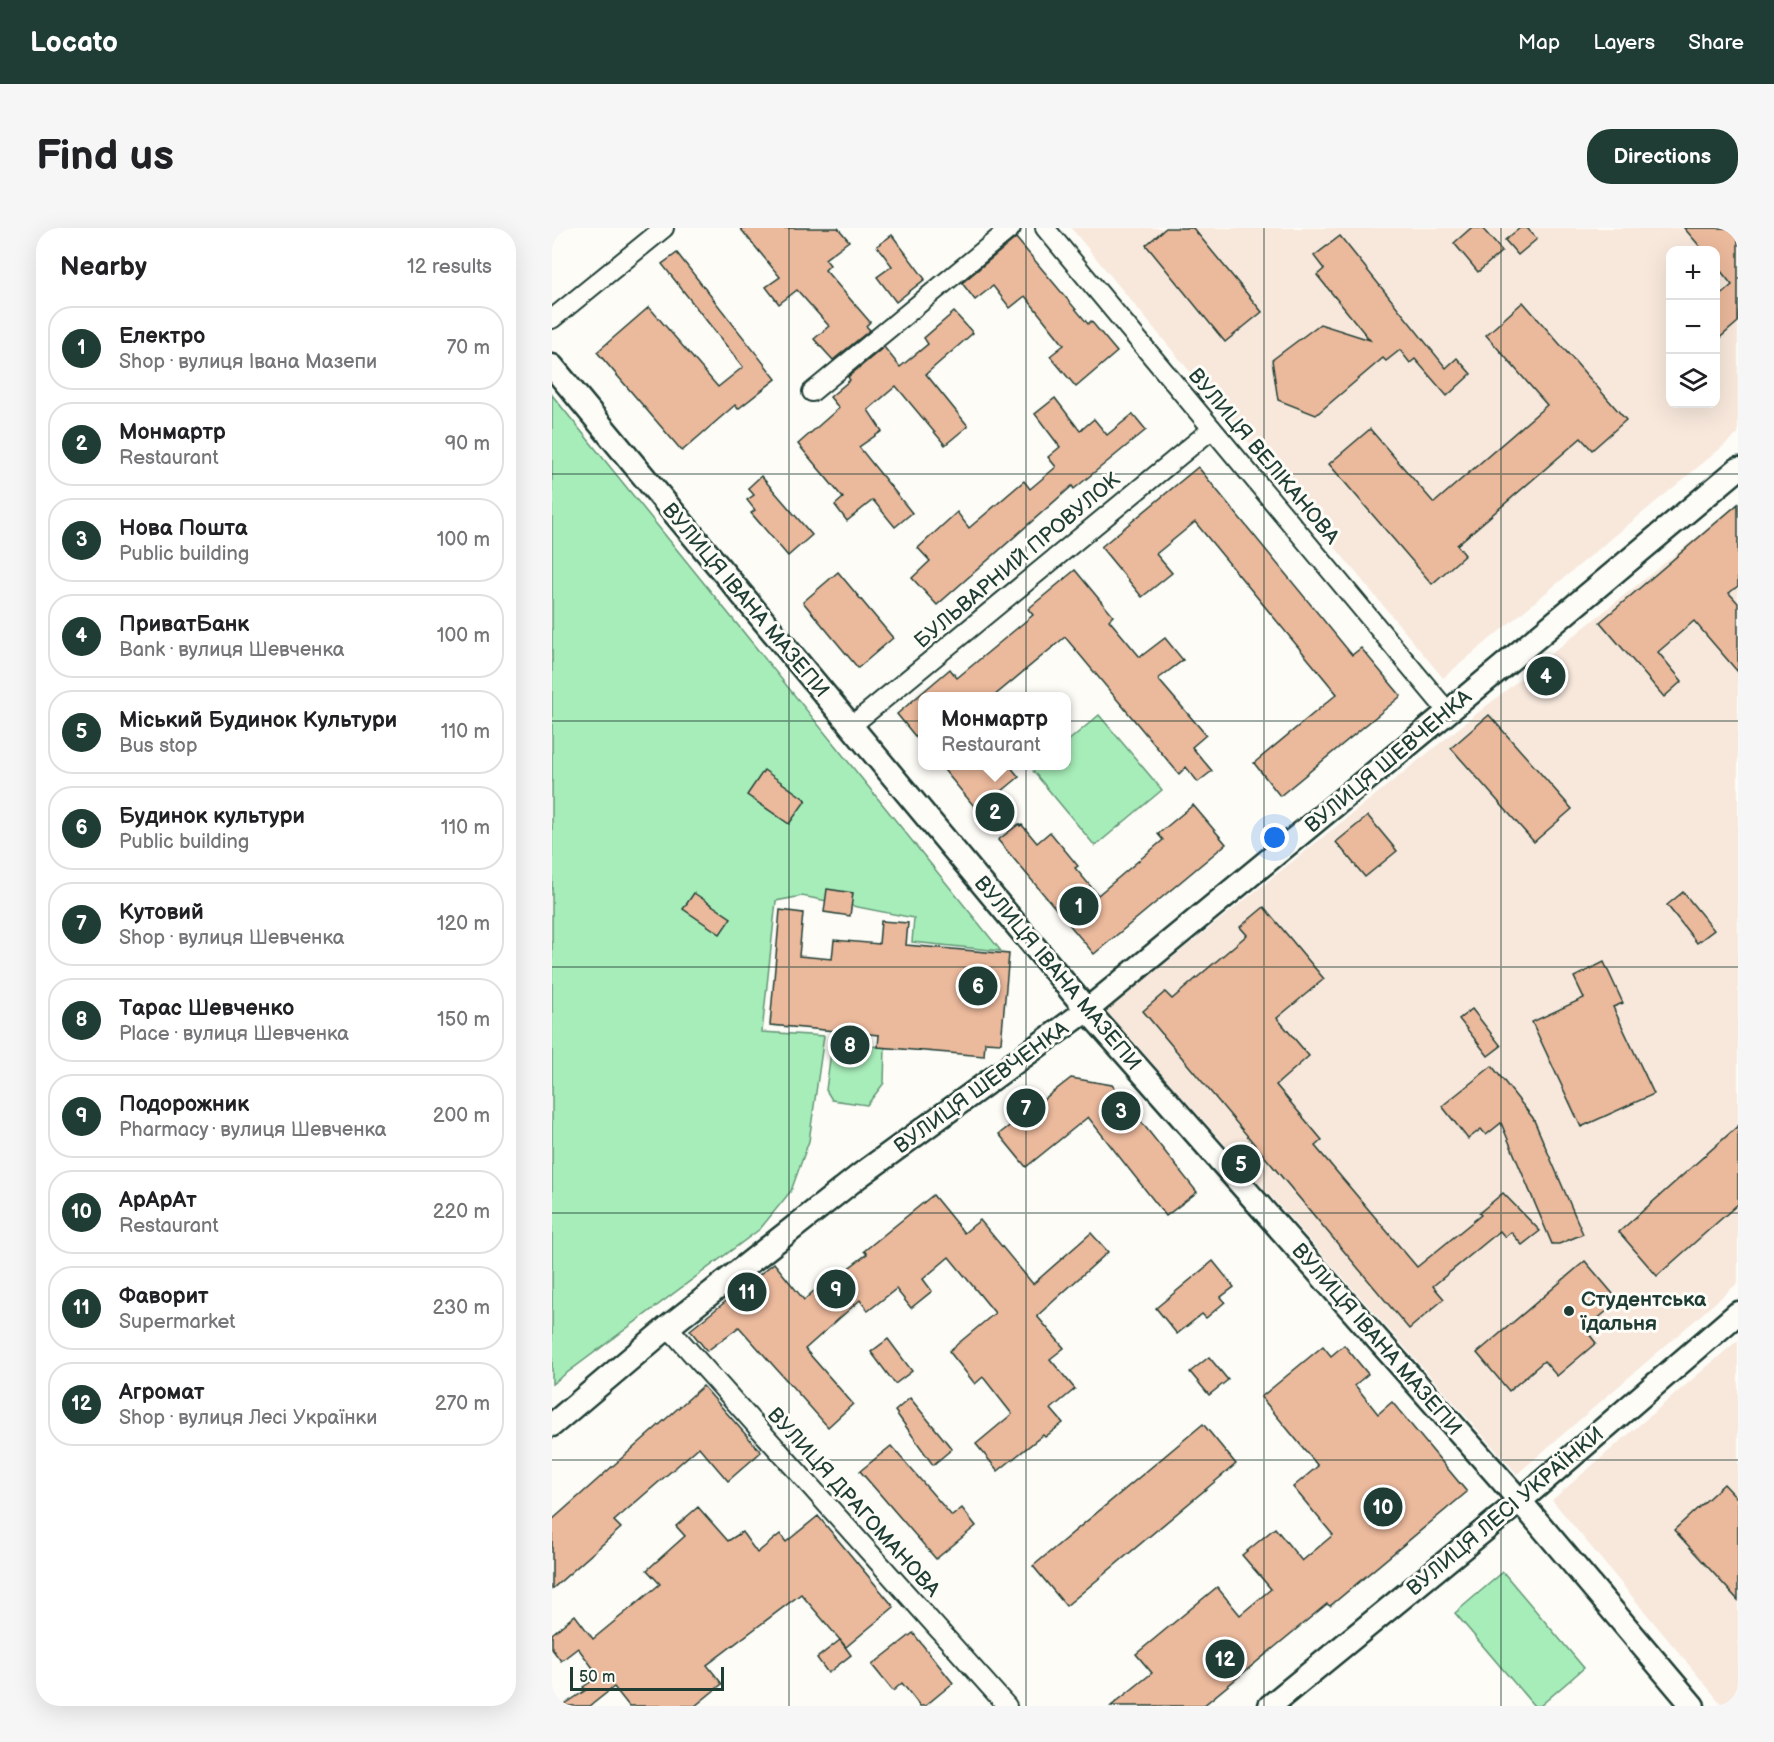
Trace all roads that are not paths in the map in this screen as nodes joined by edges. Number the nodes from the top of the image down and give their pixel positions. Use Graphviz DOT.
graph roads {
  1 [pos="664,228"];
  2 [pos="1011,228"];
  3 [pos="1045,228"];
  4 [pos="552,319"];
  5 [pos="552,366"];
  6 [pos="812,392"];
  7 [pos="1212,429"];
  8 [pos="1738,469"];
  9 [pos="1448,712"];
  10 [pos="851,726"];
  11 [pos="1087,1010"];
  12 [pos="1738,1313"];
  13 [pos="668,1327"];
  14 [pos="552,1425"];
  15 [pos="1520,1501"];
  16 [pos="1007,1706"];
  17 [pos="1270,1706"];
  18 [pos="1693,1706"];
  1 -- 4 [label="street"];
  2 -- 6 [label="street"];
  3 -- 7 [label="street, ВУЛИЦЯ ВЕЛІКАНОВА"];
  5 -- 10 [label="street, ВУЛИЦЯ ІВАНА МАЗЕПИ"];
  7 -- 9 [label="street, ВУЛИЦЯ ВЕЛІКАНОВА"];
  7 -- 10 [label="street, БУЛЬВАРНИЙ ПРОВУЛОК"];
  8 -- 9 [label="street, ВУЛИЦЯ ШЕВЧЕНКА"];
  9 -- 11 [label="street, ВУЛИЦЯ ШЕВЧЕНКА"];
  10 -- 11 [label="street, ВУЛИЦЯ ІВАНА МАЗЕПИ"];
  11 -- 13 [label="street, ВУЛИЦЯ ШЕВЧЕНКА"];
  11 -- 15 [label="street, ВУЛИЦЯ ІВАНА МАЗЕПИ"];
  12 -- 15 [label="street, ВУЛИЦЯ ЛЕСІ УКРАЇНКИ"];
  13 -- 14 [label="street, ВУЛИЦЯ ШЕВЧЕНКА"];
  13 -- 16 [label="street, ВУЛИЦЯ ДРАГОМАНОВА"];
  15 -- 17 [label="street, ВУЛИЦЯ ЛЕСІ УКРАЇНКИ"];
  15 -- 18 [label="street, ВУЛИЦЯ ІВАНА МАЗЕПИ"];
}
